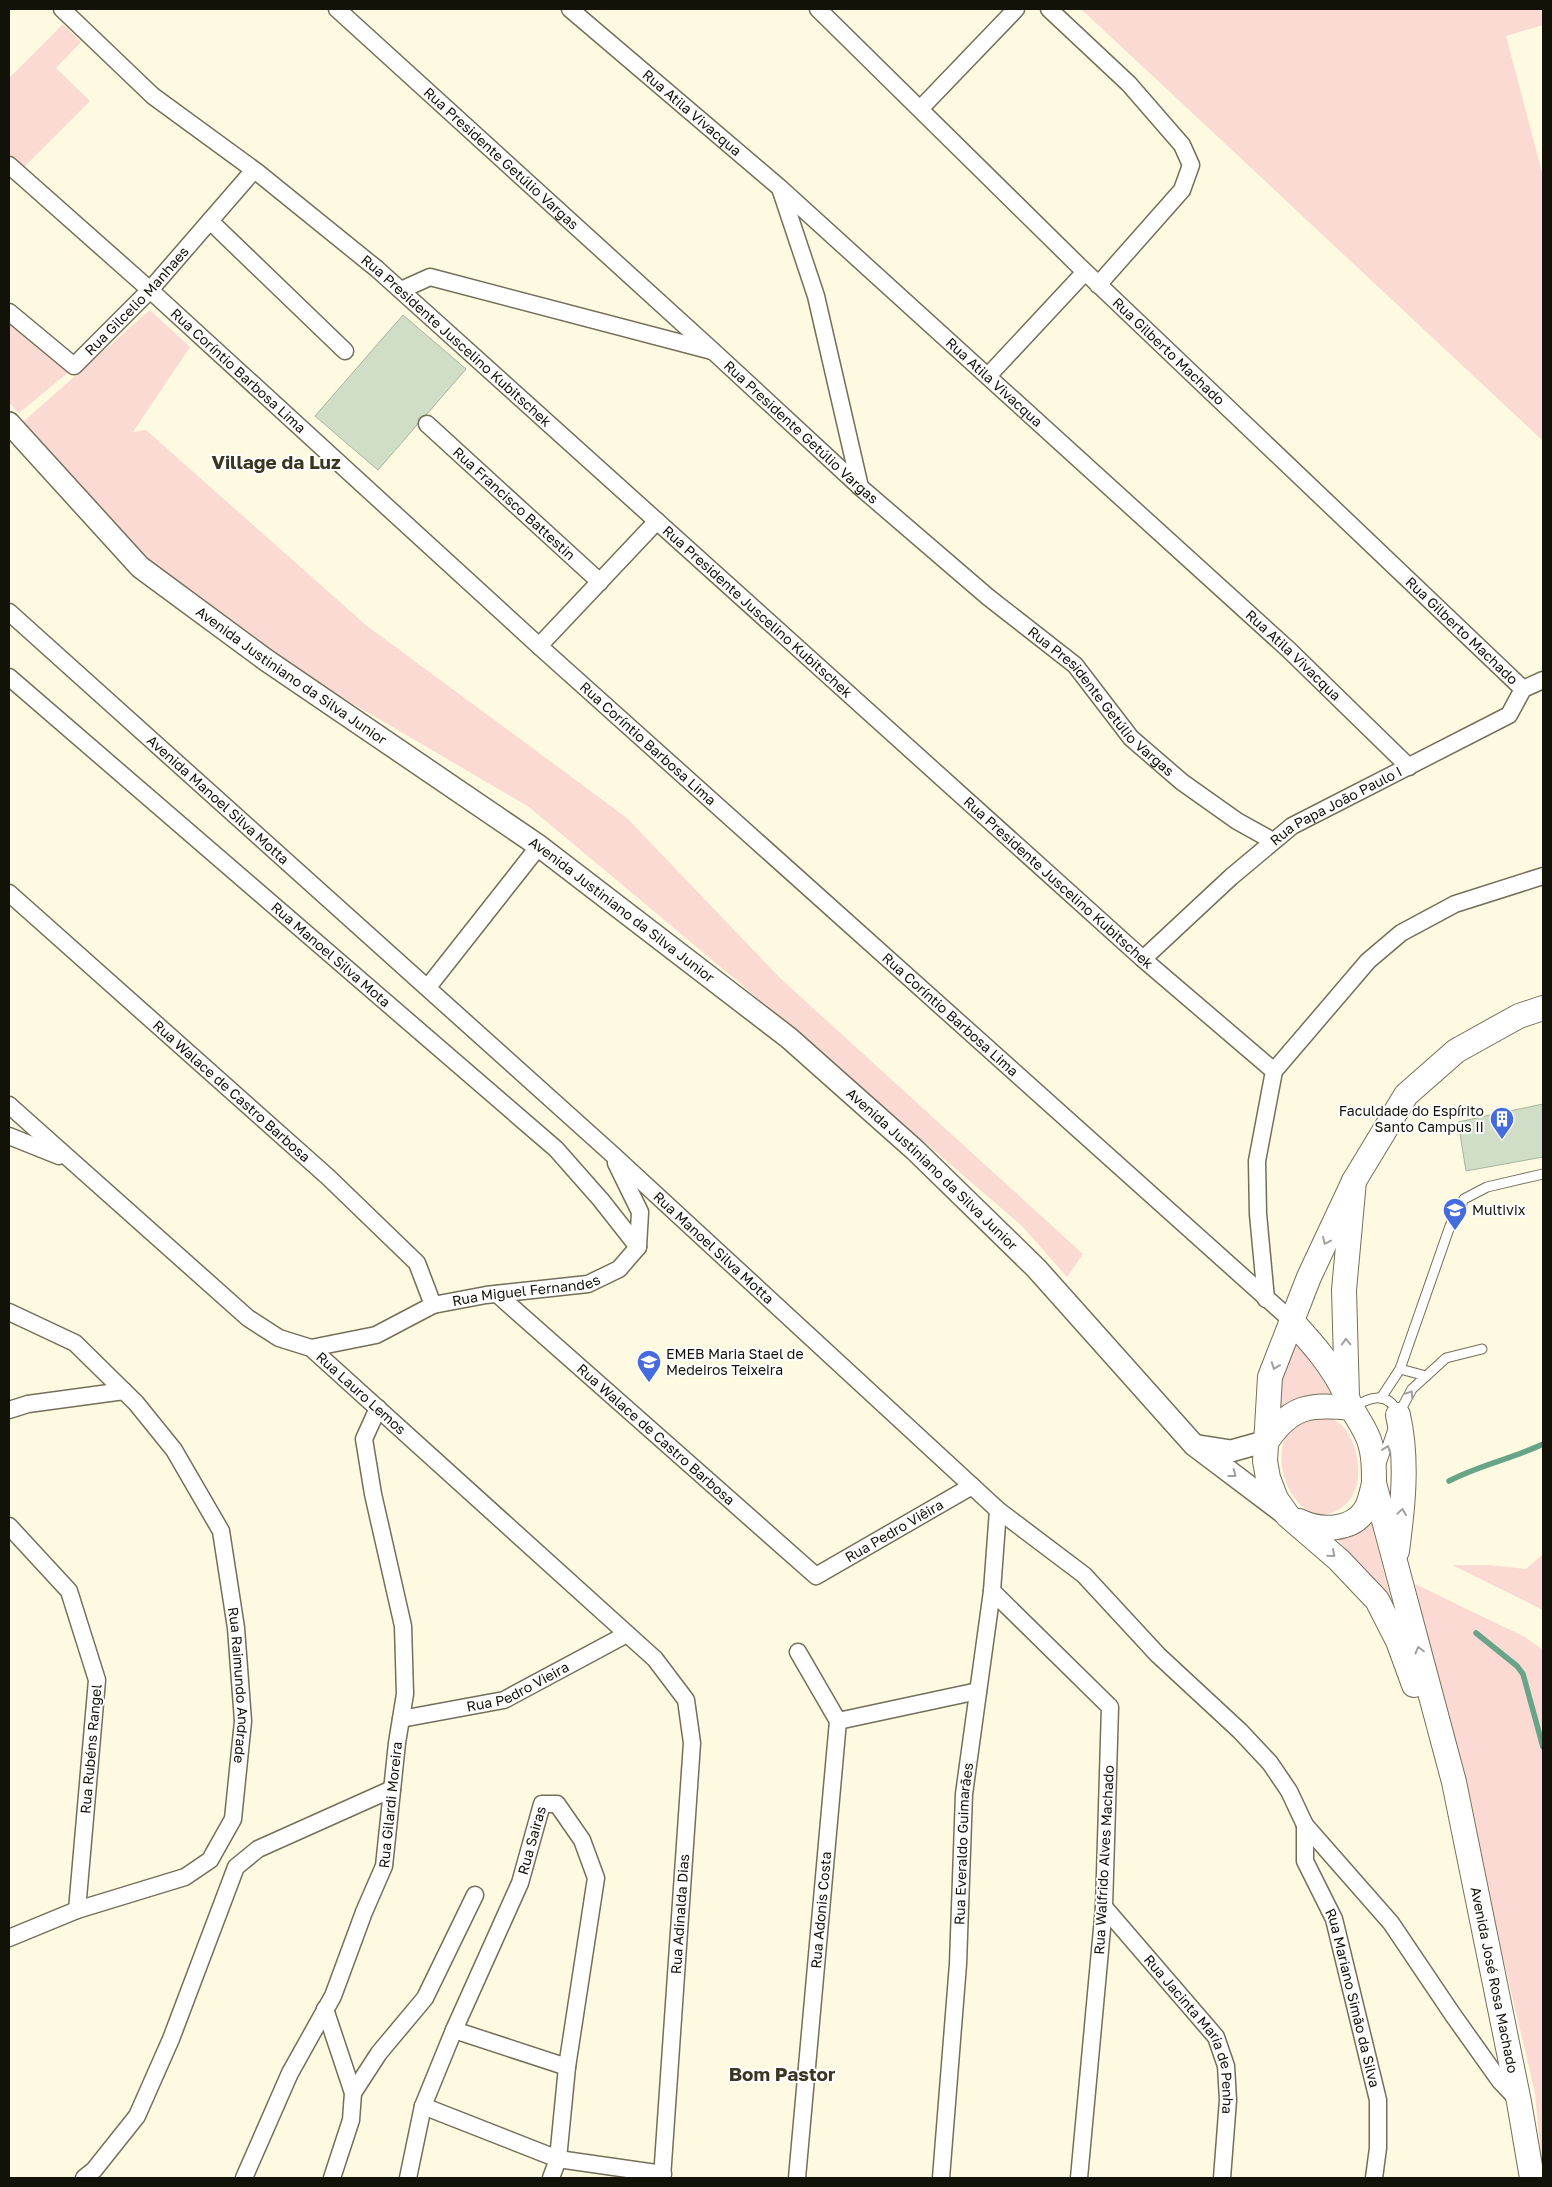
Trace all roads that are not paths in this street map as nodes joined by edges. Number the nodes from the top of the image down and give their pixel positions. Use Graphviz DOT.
graph roads {
  1 [pos="62,9"];
  2 [pos="337,9"];
  3 [pos="570,9"];
  4 [pos="818,9"];
  5 [pos="1016,9"];
  6 [pos="1048,9"];
  7 [pos="920,109"];
  8 [pos="9,165"];
  9 [pos="254,170"];
  10 [pos="779,186"];
  11 [pos="210,221"];
  12 [pos="1085,272"];
  13 [pos="1098,285"];
  14 [pos="150,290"];
  15 [pos="401,290"];
  16 [pos="9,312"];
  17 [pos="345,351"];
  18 [pos="714,352"];
  19 [pos="988,376"];
  20 [pos="427,424"];
  21 [pos="9,425"];
  22 [pos="860,487"];
  23 [pos="657,521"];
  24 [pos="600,582"];
  25 [pos="9,612"];
  26 [pos="539,646"];
  27 [pos="9,677"];
  28 [pos="1543,680"];
  29 [pos="1523,689"];
  30 [pos="1409,767"];
  31 [pos="1273,842"];
  32 [pos="540,846"];
  33 [pos="1543,876"];
  34 [pos="9,893"];
  35 [pos="1143,959"];
  36 [pos="428,987"];
  37 [pos="1543,1008"];
  38 [pos="1274,1071"];
  39 [pos="9,1105"];
  40 [pos="9,1136"];
  41 [pos="612,1154"];
  42 [pos="70,1161"];
  43 [pos="1543,1174"];
  44 [pos="1354,1181"];
  45 [pos="638,1247"];
  46 [pos="497,1294"];
  47 [pos="1266,1299"];
  48 [pos="433,1305"];
  49 [pos="9,1312"];
  50 [pos="1291,1320"];
  51 [pos="311,1348"];
  52 [pos="1482,1349"];
  53 [pos="1400,1369"];
  54 [pos="1426,1376"];
  55 [pos="124,1391"];
  56 [pos="1381,1398"];
  57 [pos="1349,1402"];
  58 [pos="378,1408"];
  59 [pos="9,1410"];
  60 [pos="1398,1414"];
  61 [pos="1267,1441"];
  62 [pos="1194,1445"];
  63 [pos="1374,1483"];
  64 [pos="972,1486"];
  65 [pos="998,1510"];
  66 [pos="1288,1516"];
  67 [pos="9,1526"];
  68 [pos="1395,1560"];
  69 [pos="816,1576"];
  70 [pos="992,1591"];
  71 [pos="628,1634"];
  72 [pos="798,1652"];
  73 [pos="655,1659"];
  74 [pos="978,1691"];
  75 [pos="401,1719"];
  76 [pos="838,1721"];
  77 [pos="1454,1782"];
  78 [pos="392,1789"];
  79 [pos="1305,1825"];
  80 [pos="475,1895"];
  81 [pos="1104,1907"];
  82 [pos="76,1910"];
  83 [pos="9,1938"];
  84 [pos="326,2009"];
  85 [pos="454,2030"];
  86 [pos="568,2066"];
  87 [pos="354,2093"];
  88 [pos="1519,2102"];
  89 [pos="423,2106"];
  90 [pos="558,2159"];
  91 [pos="662,2176"];
  92 [pos="84,2178"];
  93 [pos="244,2178"];
  94 [pos="332,2178"];
  95 [pos="408,2178"];
  96 [pos="551,2178"];
  97 [pos="797,2178"];
  98 [pos="941,2178"];
  99 [pos="1079,2178"];
  100 [pos="1222,2178"];
  101 [pos="1374,2178"];
  102 [pos="1532,2178"];
  1 -- 9 [label="street, Rua Presidente Juscelino Kubitschek"];
  2 -- 18 [label="street, Rua Presidente Getúlio Vargas"];
  3 -- 10 [label="street, Rua Atila Vivacqua"];
  4 -- 7 [label="street, Rua Gilberto Machado"];
  5 -- 7 [label="street"];
  6 -- 13 [label="street"];
  7 -- 12 [label="street, Rua Gilberto Machado"];
  8 -- 14 [label="street, Rua Coríntio Barbosa Lima"];
  9 -- 11 [label="street, Rua Gilcelio Manhaes"];
  9 -- 15 [label="street, Rua Presidente Juscelino Kubitschek"];
  10 -- 19 [label="street, Rua Atila Vivacqua"];
  10 -- 22 [label="street"];
  11 -- 14 [label="street, Rua Gilcelio Manhaes"];
  11 -- 17 [label="street"];
  12 -- 13 [label="street, Rua Gilberto Machado"];
  12 -- 19 [label="street"];
  13 -- 29 [label="street, Rua Gilberto Machado"];
  14 -- 16 [label="street, Rua Gilcelio Manhaes"];
  14 -- 26 [label="street, Rua Coríntio Barbosa Lima"];
  15 -- 18 [label="street"];
  15 -- 23 [label="street, Rua Presidente Juscelino Kubitschek"];
  18 -- 22 [label="street, Rua Presidente Getúlio Vargas"];
  19 -- 30 [label="street, Rua Atila Vivacqua"];
  20 -- 24 [label="street, Rua Francisco Battestin"];
  21 -- 32 [label="street, Avenida Justiniano da Silva Junior"];
  22 -- 31 [label="street, Rua Presidente Getúlio Vargas"];
  23 -- 24 [label="street"];
  23 -- 35 [label="street, Rua Presidente Juscelino Kubitschek"];
  24 -- 26 [label="street"];
  25 -- 36 [label="street, Avenida Manoel Silva Motta"];
  26 -- 47 [label="street, Rua Coríntio Barbosa Lima"];
  27 -- 45 [label="street, Rua Manoel Silva Mota"];
  28 -- 29 [label="street"];
  29 -- 30 [label="street, Rua Papa João Paulo I"];
  30 -- 31 [label="street, Rua Papa João Paulo I"];
  31 -- 35 [label="street, Rua Papa João Paulo I"];
  32 -- 36 [label="street"];
  32 -- 62 [label="street, Avenida Justiniano da Silva Junior"];
  33 -- 38 [label="street"];
  34 -- 48 [label="street, Rua Walace de Castro Barbosa"];
  35 -- 38 [label="street, Rua Presidente Juscelino Kubitschek"];
  36 -- 41 [label="street, Rua Manoel Silva Motta"];
  37 -- 44 [label="main road"];
  38 -- 47 [label="street"];
  39 -- 42 [label="street, Rua Lauro Lemos"];
  40 -- 42 [label="street"];
  41 -- 45 [label="street"];
  41 -- 64 [label="street, Rua Manoel Silva Motta"];
  42 -- 51 [label="street, Rua Lauro Lemos"];
  43 -- 53 [label="lane"];
  44 -- 50 [label="main road, one-way"];
  57 -- 44 [label="main road, one-way"];
  45 -- 46 [label="street, Rua Miguel Fernandes"];
  46 -- 48 [label="street, Rua Miguel Fernandes"];
  46 -- 69 [label="street, Rua Walace de Castro Barbosa"];
  47 -- 50 [label="street, Rua Coríntio Barbosa Lima"];
  48 -- 51 [label="street, Rua Miguel Fernandes"];
  49 -- 55 [label="street, Rua Raimundo Andrade"];
  50 -- 57 [label="main road"];
  50 -- 61 [label="main road, one-way"];
  51 -- 58 [label="street, Rua Lauro Lemos"];
  52 -- 54 [label="lane"];
  53 -- 54 [label="lane"];
  53 -- 56 [label="lane"];
  60 -- 54 [label="lane, one-way"];
  55 -- 59 [label="street"];
  55 -- 82 [label="street, Rua Raimundo Andrade"];
  56 -- 57 [label="lane"];
  56 -- 60 [label="lane"];
  57 -- 61 [label="main road"];
  57 -- 63 [label="main road"];
  58 -- 71 [label="street, Rua Lauro Lemos"];
  58 -- 75 [label="street, Rua Gilardi Moreira"];
  63 -- 60 [label="lane, one-way"];
  68 -- 60 [label="main road, one-way"];
  61 -- 62 [label="street"];
  61 -- 66 [label="main road"];
  62 -- 66 [label="street, Avenida Justiniano da Silva Junior, one-way"];
  63 -- 66 [label="main road"];
  63 -- 68 [label="main road"];
  64 -- 65 [label="street, Rua Manoel Silva Motta"];
  64 -- 69 [label="street, Rua Pedro Viêira"];
  65 -- 70 [label="street, Rua Everaldo Guimarães"];
  65 -- 79 [label="street, Rua Manoel Silva Motta"];
  66 -- 77 [label="main road, one-way"];
  67 -- 82 [label="street, Rua Rubéns Rangel"];
  77 -- 68 [label="main road, one-way"];
  70 -- 74 [label="street, Rua Everaldo Guimarães"];
  70 -- 81 [label="street, Rua Walfrido Alves Machado"];
  71 -- 73 [label="street, Rua Lauro Lemos"];
  71 -- 75 [label="street, Rua Pedro Vieira"];
  72 -- 76 [label="street"];
  73 -- 91 [label="street, Rua Adinalda Dias"];
  74 -- 76 [label="street"];
  74 -- 98 [label="street, Rua Everaldo Guimarães"];
  75 -- 78 [label="street, Rua Gilardi Moreira"];
  76 -- 97 [label="street, Rua Adonis Costa"];
  77 -- 88 [label="main road, Avenida José Rosa Machado"];
  78 -- 84 [label="street, Rua Gilardi Moreira"];
  78 -- 92 [label="street"];
  79 -- 88 [label="street"];
  79 -- 101 [label="street, Rua Mariano Simão da Silva"];
  80 -- 87 [label="street"];
  81 -- 99 [label="street, Rua Walfrido Alves Machado"];
  81 -- 100 [label="street, Rua Jacinta Maria de Penha"];
  82 -- 83 [label="street"];
  84 -- 87 [label="street"];
  84 -- 93 [label="street, Rua Gilardi Moreira"];
  85 -- 86 [label="street"];
  85 -- 86 [label="street, Rua Sairas"];
  85 -- 89 [label="street, Rua Sairas"];
  86 -- 90 [label="street, Rua Sairas"];
  87 -- 94 [label="street"];
  88 -- 102 [label="main road, Avenida José Rosa Machado"];
  89 -- 90 [label="street"];
  89 -- 95 [label="street, Rua Sairas"];
  90 -- 91 [label="street"];
  90 -- 96 [label="street, Rua Sairas"];
}
